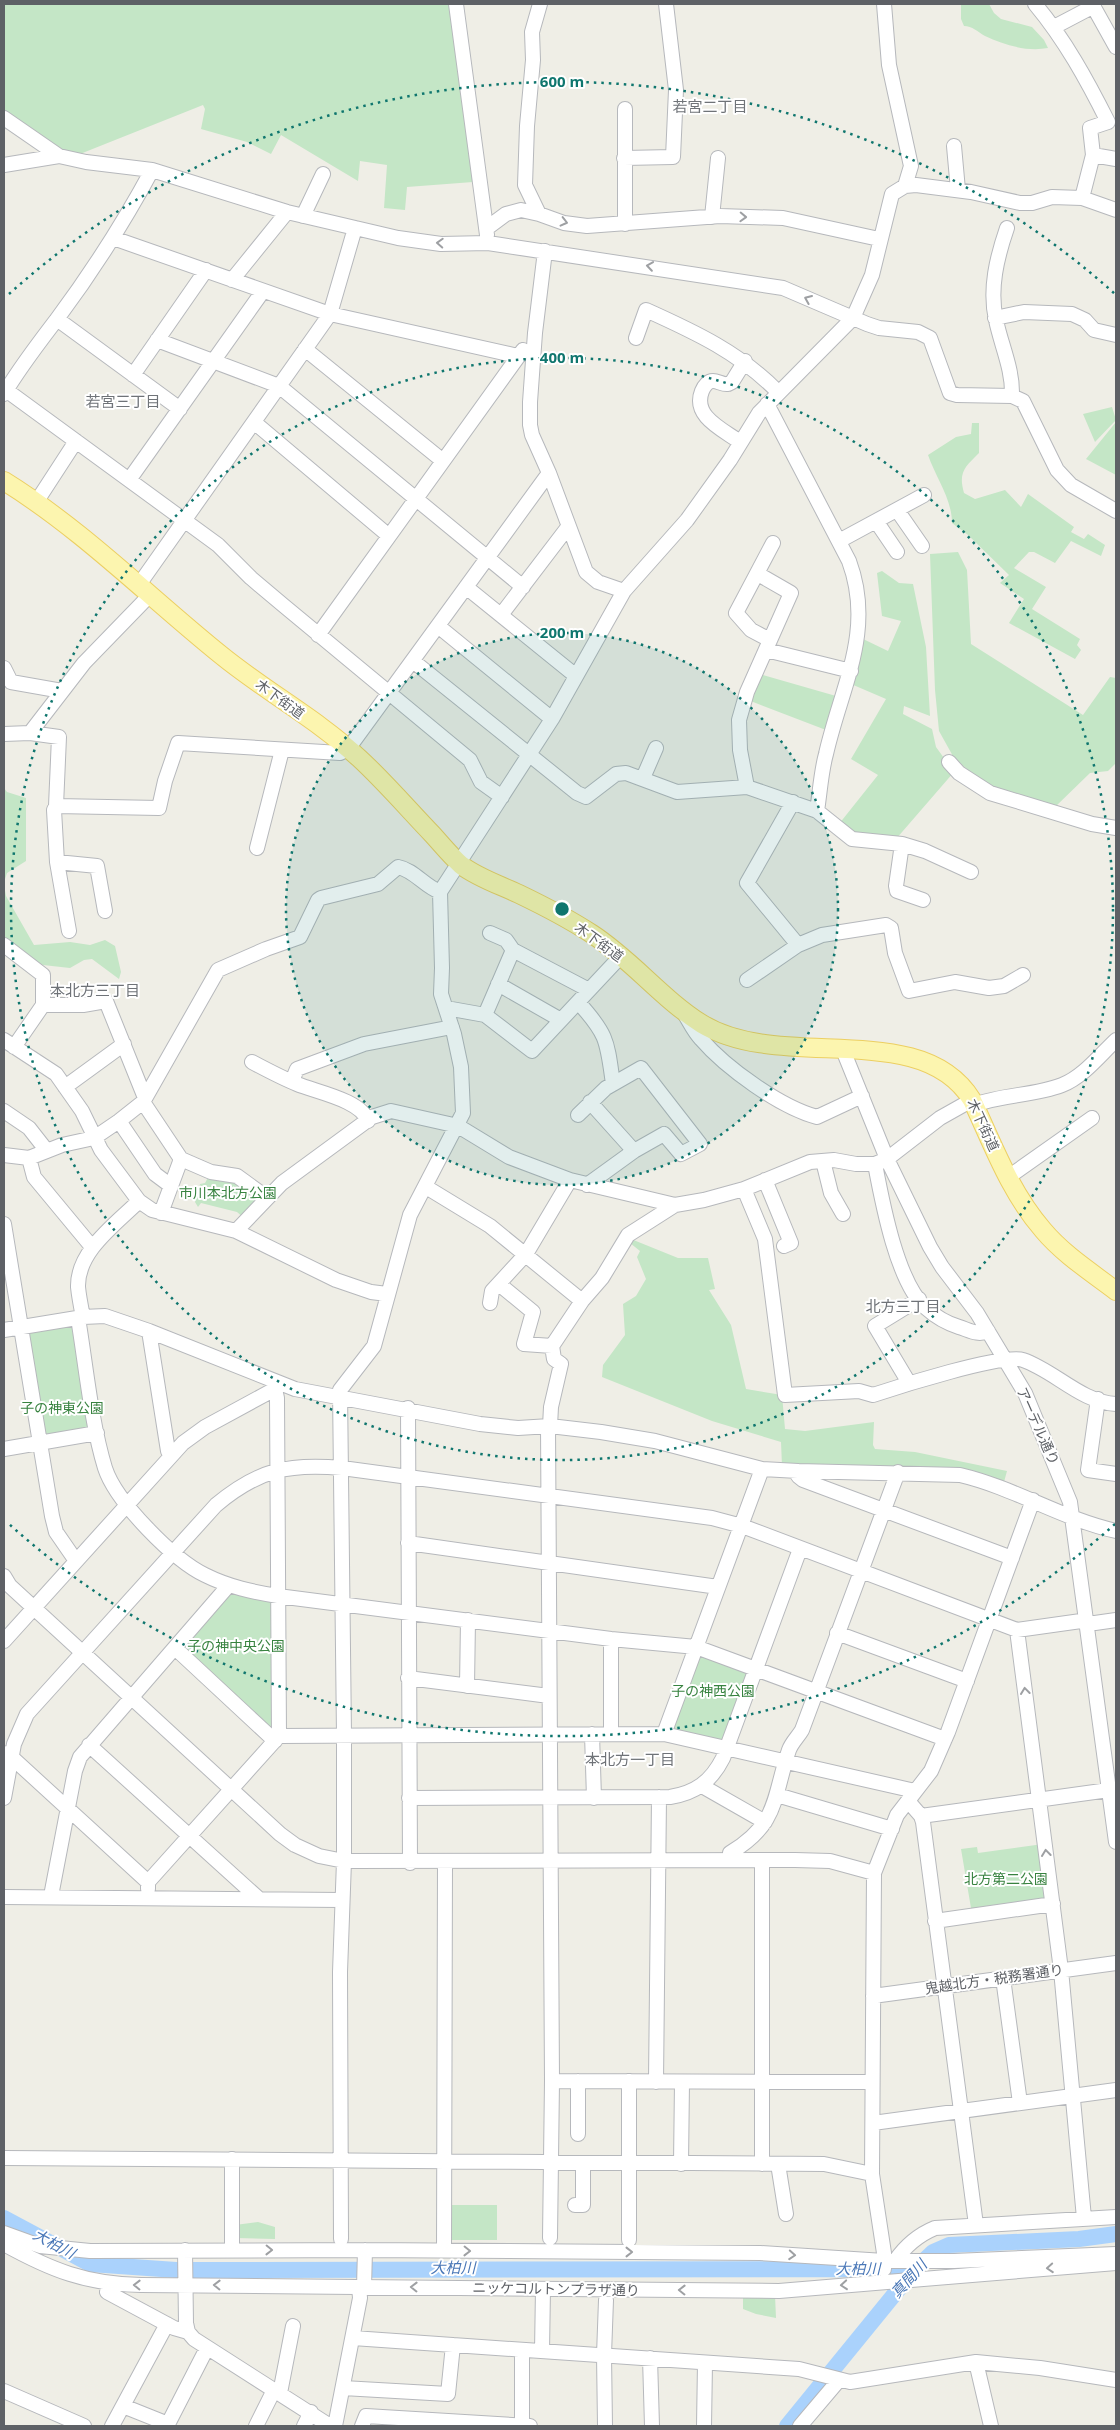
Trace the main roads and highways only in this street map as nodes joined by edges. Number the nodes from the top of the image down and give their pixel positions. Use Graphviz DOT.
graph roads {
  1 [pos="4,481"];
  2 [pos="1116,1291"];
  1 -- 2 [label="main road, 木下街道"];
}
